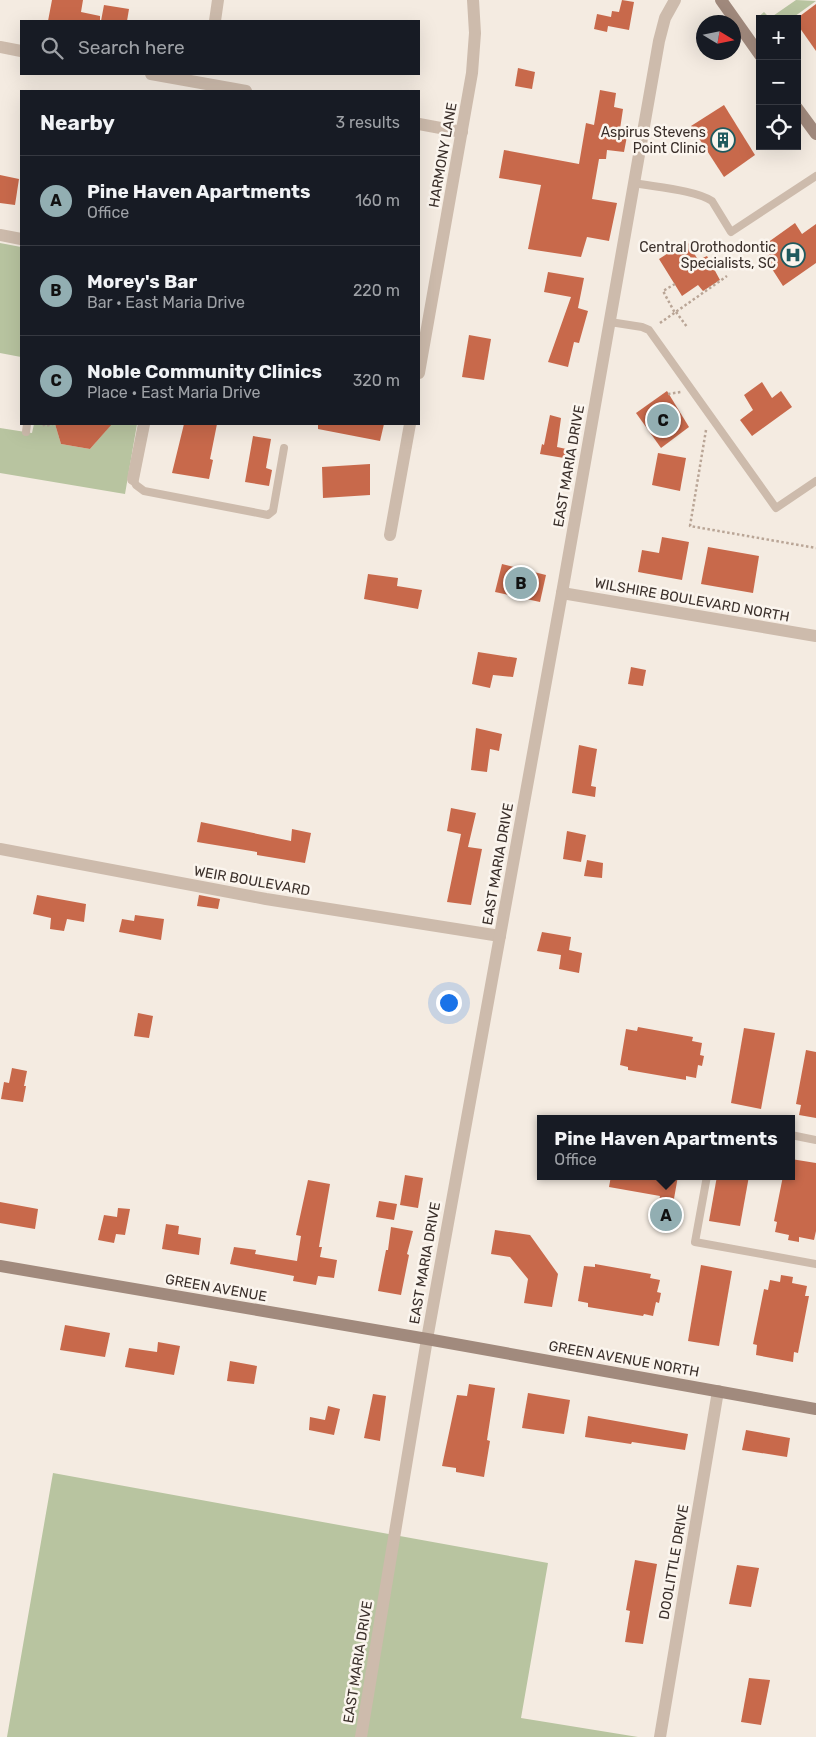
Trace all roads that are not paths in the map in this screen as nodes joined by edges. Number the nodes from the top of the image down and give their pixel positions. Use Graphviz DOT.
graph roads {
  1 [pos="218,0"];
  2 [pos="473,0"];
  3 [pos="675,0"];
  4 [pos="721,0"];
  5 [pos="215,20"];
  6 [pos="0,47"];
  7 [pos="756,48"];
  8 [pos="20,51"];
  9 [pos="157,75"];
  10 [pos="204,83"];
  11 [pos="241,90"];
  12 [pos="801,113"];
  13 [pos="420,124"];
  14 [pos="462,132"];
  15 [pos="816,134"];
  16 [pos="816,176"];
  17 [pos="634,183"];
  18 [pos="0,236"];
  19 [pos="20,239"];
  20 [pos="610,322"];
  21 [pos="421,352"];
  22 [pos="144,425"];
  23 [pos="410,425"];
  24 [pos="284,448"];
  25 [pos="133,479"];
  26 [pos="816,481"];
  27 [pos="390,535"];
  28 [pos="562,593"];
  29 [pos="816,636"];
  30 [pos="0,849"];
  31 [pos="500,936"];
  32 [pos="795,1136"];
  33 [pos="816,1140"];
  34 [pos="706,1180"];
  35 [pos="816,1264"];
  36 [pos="0,1266"];
  37 [pos="427,1340"];
  38 [pos="718,1391"];
  39 [pos="816,1410"];
  40 [pos="361,1737"];
  41 [pos="660,1737"];
  1 -- 5 [label="street"];
  2 -- 14 [label="street, HARMONY LANE"];
  3 -- 17 [label="street, EAST MARIA DRIVE"];
  4 -- 7 [label="street"];
  6 -- 8 [label="street"];
  9 -- 10 [label="street"];
  10 -- 11 [label="street"];
  12 -- 15 [label="street"];
  13 -- 14 [label="street"];
  14 -- 21 [label="street, HARMONY LANE"];
  16 -- 17 [label="lane"];
  17 -- 20 [label="street, EAST MARIA DRIVE"];
  18 -- 19 [label="street"];
  20 -- 26 [label="lane"];
  20 -- 28 [label="street, EAST MARIA DRIVE"];
  22 -- 25 [label="street"];
  23 -- 27 [label="street"];
  24 -- 25 [label="lane"];
  28 -- 29 [label="street, WILSHIRE BOULEVARD NORTH"];
  28 -- 31 [label="street, EAST MARIA DRIVE"];
  30 -- 31 [label="street, WEIR BOULEVARD"];
  31 -- 37 [label="street, EAST MARIA DRIVE"];
  32 -- 33 [label="lane"];
  34 -- 35 [label="lane"];
  36 -- 37 [label="street, GREEN AVENUE"];
  37 -- 38 [label="street, GREEN AVENUE NORTH"];
  37 -- 40 [label="street, EAST MARIA DRIVE"];
  38 -- 39 [label="street, GREEN AVENUE NORTH"];
  38 -- 41 [label="street, DOOLITTLE DRIVE"];
}
